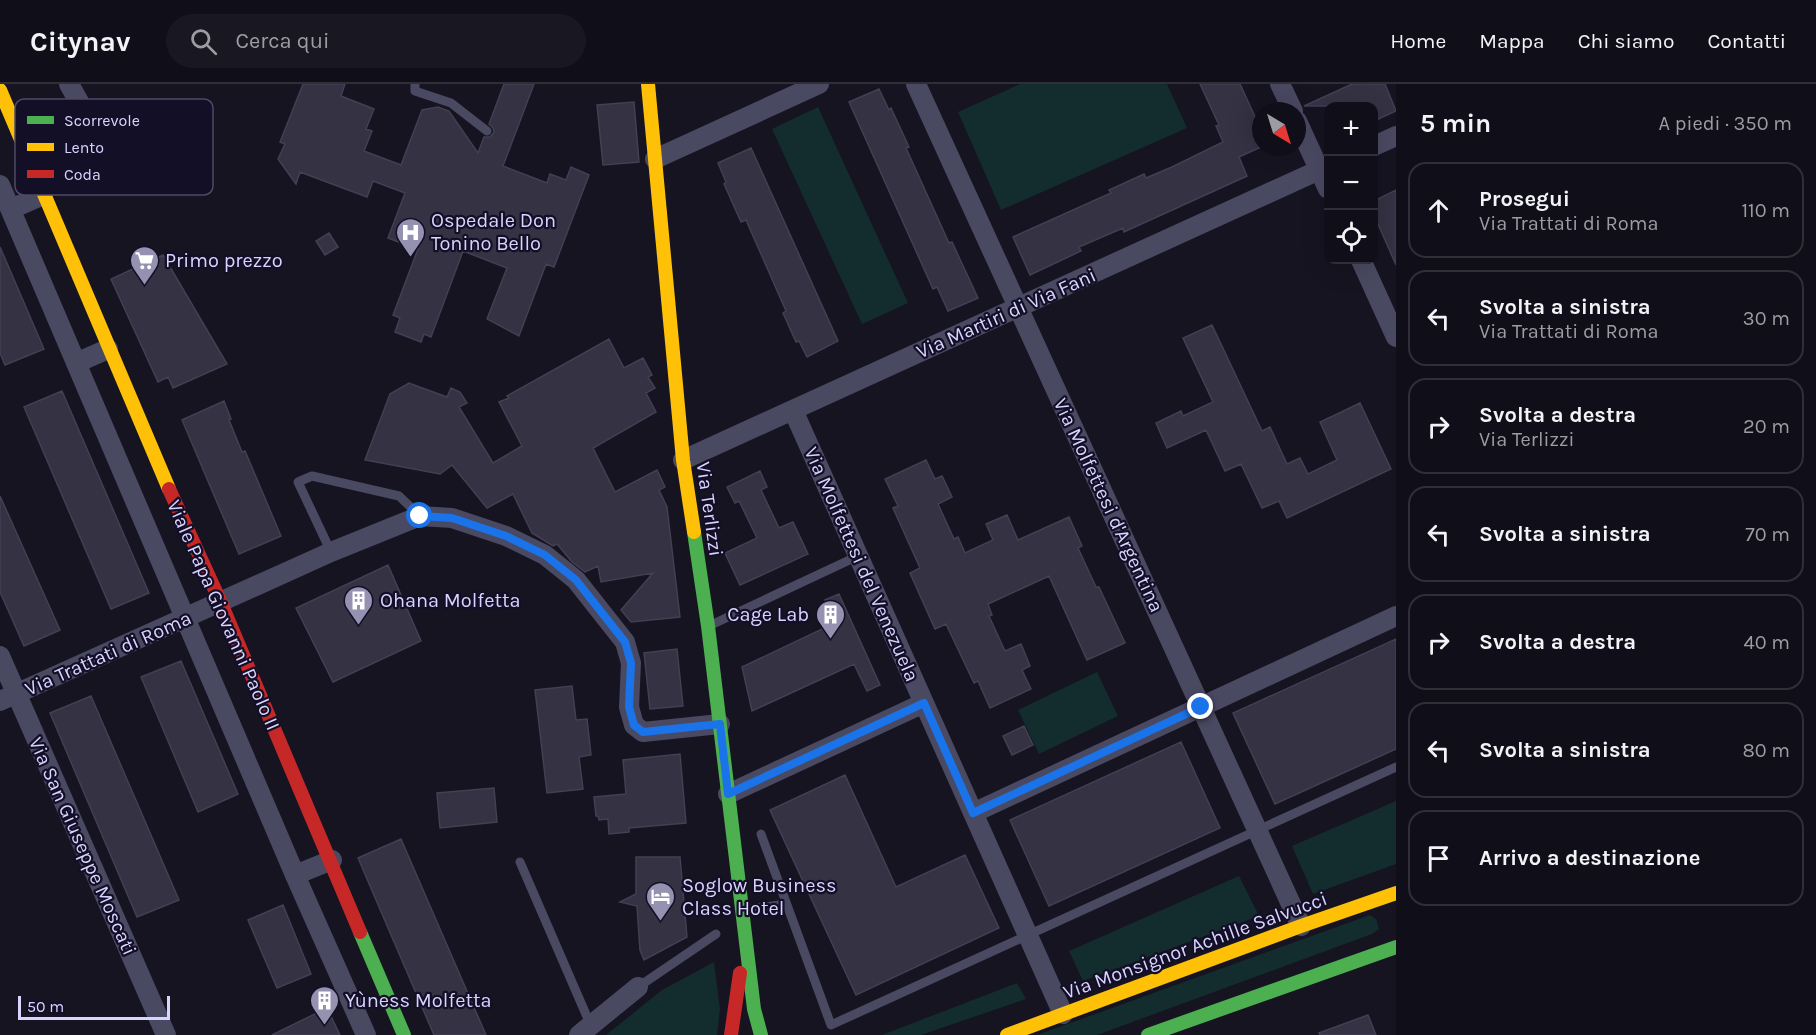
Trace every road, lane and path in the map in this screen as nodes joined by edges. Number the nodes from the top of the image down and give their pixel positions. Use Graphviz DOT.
graph roads {
  1 [pos="69,84"];
  2 [pos="415,84"];
  3 [pos="648,84"];
  4 [pos="819,84"];
  5 [pos="916,84"];
  6 [pos="1280,84"];
  7 [pos="0,90"];
  8 [pos="77,99"];
  9 [pos="1289,102"];
  10 [pos="15,126"];
  11 [pos="487,131"];
  12 [pos="1306,136"];
  13 [pos="1396,136"];
  14 [pos="1378,144"];
  15 [pos="656,159"];
  16 [pos="1324,168"];
  17 [pos="0,185"];
  18 [pos="43,195"];
  19 [pos="11,209"];
  20 [pos="1362,264"];
  21 [pos="1018,307"];
  22 [pos="1396,337"];
  23 [pos="108,349"];
  24 [pos="76,363"];
  25 [pos="793,410"];
  26 [pos="683,460"];
  27 [pos="420,516"];
  28 [pos="331,552"];
  29 [pos="858,556"];
  30 [pos="221,603"];
  31 [pos="1396,616"];
  32 [pos="185,619"];
  33 [pos="708,627"];
  34 [pos="0,656"];
  35 [pos="8,697"];
  36 [pos="924,703"];
  37 [pos="1201,707"];
  38 [pos="720,724"];
  39 [pos="1396,767"];
  40 [pos="728,794"];
  41 [pos="973,813"];
  42 [pos="1258,830"];
  43 [pos="761,834"];
  44 [pos="332,860"];
  45 [pos="520,862"];
  46 [pos="295,875"];
  47 [pos="1396,893"];
  48 [pos="786,904"];
  49 [pos="742,911"];
  50 [pos="1301,926"];
  51 [pos="716,934"];
  52 [pos="1028,935"];
  53 [pos="745,939"];
  54 [pos="1396,947"];
  55 [pos="638,987"];
  56 [pos="765,987"];
  57 [pos="754,1010"];
  58 [pos="1063,1014"];
  59 [pos="585,1030"];
  60 [pos="166,1035"];
  61 [pos="366,1035"];
  62 [pos="404,1035"];
  63 [pos="731,1035"];
  64 [pos="750,1035"];
  65 [pos="761,1035"];
  66 [pos="1007,1035"];
  67 [pos="1148,1035"];
  1 -- 8 [label="street"];
  2 -- 11 [label="lane"];
  3 -- 15 [label="main road, Via Terlizzi"];
  4 -- 15 [label="street"];
  5 -- 21 [label="street, Via Molfettesi d'Argentina"];
  6 -- 9 [label="street"];
  7 -- 10 [label="main road, Viale Papa Giovanni Paolo II"];
  12 -- 16 [label="street"];
  13 -- 14 [label="street"];
  15 -- 26 [label="main road, Via Terlizzi"];
  16 -- 21 [label="street, Via Martiri di Via Fani"];
  17 -- 19 [label="street, Viale Papa Giovanni Paolo II"];
  18 -- 19 [label="street"];
  18 -- 23 [label="main road, Viale Papa Giovanni Paolo II"];
  19 -- 24 [label="street, Viale Papa Giovanni Paolo II"];
  20 -- 22 [label="street"];
  21 -- 25 [label="street, Via Martiri di Via Fani"];
  21 -- 37 [label="street, Via Molfettesi d'Argentina"];
  23 -- 24 [label="street"];
  23 -- 30 [label="main road, Viale Papa Giovanni Paolo II"];
  24 -- 32 [label="street, Viale Papa Giovanni Paolo II"];
  25 -- 26 [label="street, Via Martiri di Via Fani"];
  25 -- 29 [label="street, Via Molfettesi del Venezuela"];
  26 -- 33 [label="main road, Via Terlizzi"];
  27 -- 28 [label="street, Via Trattati di Roma"];
  27 -- 28 [label="lane"];
  27 -- 38 [label="street, Via Trattati di Roma"];
  28 -- 30 [label="street, Via Trattati di Roma"];
  29 -- 33 [label="lane"];
  29 -- 36 [label="street, Via Molfettesi del Venezuela"];
  30 -- 32 [label="street, Via Trattati di Roma"];
  30 -- 44 [label="main road, Viale Papa Giovanni Paolo II"];
  31 -- 37 [label="street"];
  32 -- 35 [label="street, Via Trattati di Roma"];
  32 -- 46 [label="street, Viale Papa Giovanni Paolo II"];
  33 -- 38 [label="main road, Via Terlizzi"];
  34 -- 35 [label="street, Via San Giuseppe Moscati"];
  35 -- 60 [label="street, Via San Giuseppe Moscati"];
  36 -- 40 [label="street"];
  36 -- 41 [label="street, Via Molfettesi del Venezuela"];
  37 -- 41 [label="street"];
  37 -- 42 [label="street, Via Molfettesi d'Argentina"];
  38 -- 40 [label="main road, Via Terlizzi"];
  39 -- 42 [label="lane"];
  40 -- 49 [label="main road, Via Terlizzi"];
  41 -- 52 [label="street, Via Molfettesi del Venezuela"];
  42 -- 50 [label="street, Via Molfettesi d'Argentina"];
  42 -- 52 [label="lane"];
  43 -- 48 [label="lane"];
  44 -- 46 [label="street"];
  44 -- 62 [label="main road, Viale Papa Giovanni Paolo II"];
  45 -- 59 [label="lane"];
  46 -- 61 [label="street, Viale Papa Giovanni Paolo II"];
  47 -- 50 [label="main road, Via Monsignor Achille Salvucci"];
  48 -- 49 [label="lane"];
  48 -- 52 [label="lane"];
  49 -- 53 [label="main road, Via Terlizzi"];
  50 -- 58 [label="main road, Via Monsignor Achille Salvucci"];
  51 -- 55 [label="lane"];
  52 -- 58 [label="street, Via Molfettesi del Venezuela"];
  53 -- 56 [label="main road, Via Terlizzi"];
  53 -- 57 [label="main road, Via Terlizzi"];
  53 -- 63 [label="main road, Via Terlizzi"];
  54 -- 67 [label="main road"];
  55 -- 59 [label="street"];
  57 -- 64 [label="main road, Via Terlizzi"];
  57 -- 65 [label="main road, Via Terlizzi"];
  58 -- 66 [label="main road, Via Monsignor Achille Salvucci"];
}
